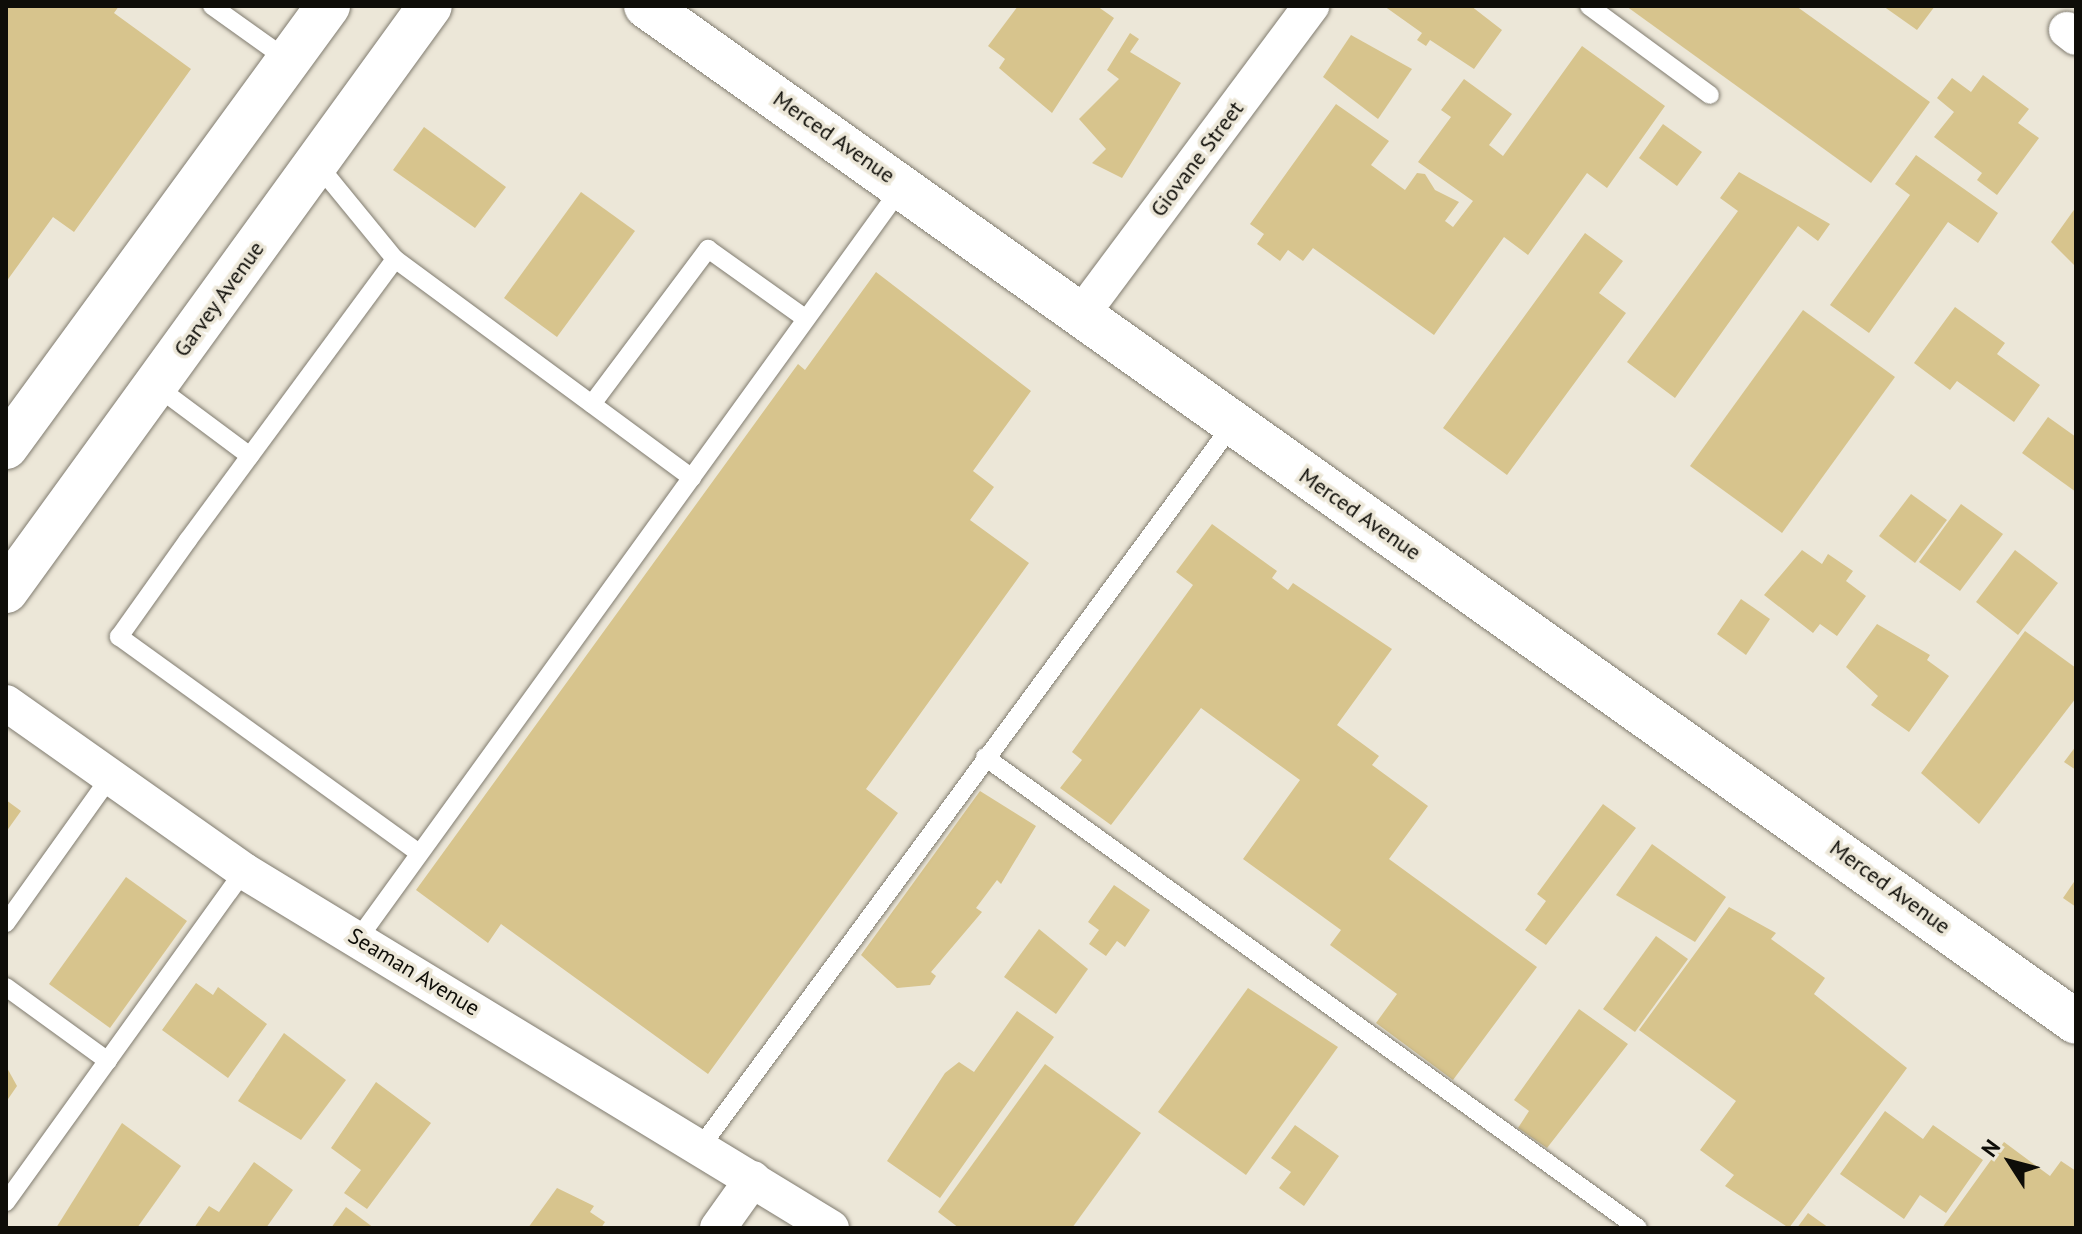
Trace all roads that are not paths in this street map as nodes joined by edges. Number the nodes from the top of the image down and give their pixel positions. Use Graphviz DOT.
graph roads {
  1 [pos="212,6"];
  2 [pos="328,6"];
  3 [pos="430,6"];
  4 [pos="646,6"];
  5 [pos="1311,6"];
  6 [pos="1589,6"];
  7 [pos="289,61"];
  8 [pos="1710,95"];
  9 [pos="318,165"];
  10 [pos="903,185"];
  11 [pos="395,259"];
  12 [pos="1083,312"];
  13 [pos="806,319"];
  14 [pos="155,385"];
  15 [pos="592,404"];
  16 [pos="1232,425"];
  17 [pos="6,447"];
  18 [pos="250,456"];
  19 [pos="692,478"];
  20 [pos="6,591"];
  21 [pos="6,703"];
  22 [pos="985,757"];
  23 [pos="111,776"];
  24 [pos="419,853"];
  25 [pos="244,871"];
  26 [pos="6,923"];
  27 [pos="358,939"];
  28 [pos="6,987"];
  29 [pos="2076,1022"];
  30 [pos="108,1061"];
  31 [pos="702,1145"];
  32 [pos="753,1179"];
  33 [pos="6,1202"];
  34 [pos="718,1228"];
  35 [pos="831,1228"];
  36 [pos="1638,1228"];
  1 -- 7 [label="lane"];
  2 -- 7 [label="street"];
  3 -- 9 [label="street, Garvey Avenue"];
  4 -- 10 [label="street, Merced Avenue"];
  5 -- 12 [label="street, Giovane Street"];
  6 -- 8 [label="lane"];
  7 -- 17 [label="street"];
  9 -- 11 [label="lane"];
  9 -- 14 [label="street, Garvey Avenue"];
  10 -- 12 [label="street, Merced Avenue"];
  10 -- 13 [label="lane"];
  11 -- 15 [label="lane"];
  11 -- 18 [label="lane"];
  12 -- 16 [label="street, Merced Avenue"];
  13 -- 15 [label="lane"];
  13 -- 19 [label="lane"];
  14 -- 18 [label="lane"];
  14 -- 20 [label="street, Garvey Avenue"];
  15 -- 19 [label="lane"];
  16 -- 22 [label="lane"];
  16 -- 29 [label="street, Merced Avenue"];
  18 -- 24 [label="lane"];
  19 -- 24 [label="lane"];
  21 -- 23 [label="street, Seaman Avenue"];
  22 -- 31 [label="lane"];
  22 -- 36 [label="lane"];
  23 -- 25 [label="street, Seaman Avenue"];
  23 -- 26 [label="lane"];
  24 -- 27 [label="lane"];
  25 -- 27 [label="street, Seaman Avenue"];
  25 -- 30 [label="lane"];
  27 -- 31 [label="street, Seaman Avenue"];
  28 -- 30 [label="lane"];
  30 -- 33 [label="lane"];
  31 -- 32 [label="street, Seaman Avenue"];
  32 -- 34 [label="street"];
  32 -- 35 [label="street, Seaman Avenue"];
}
